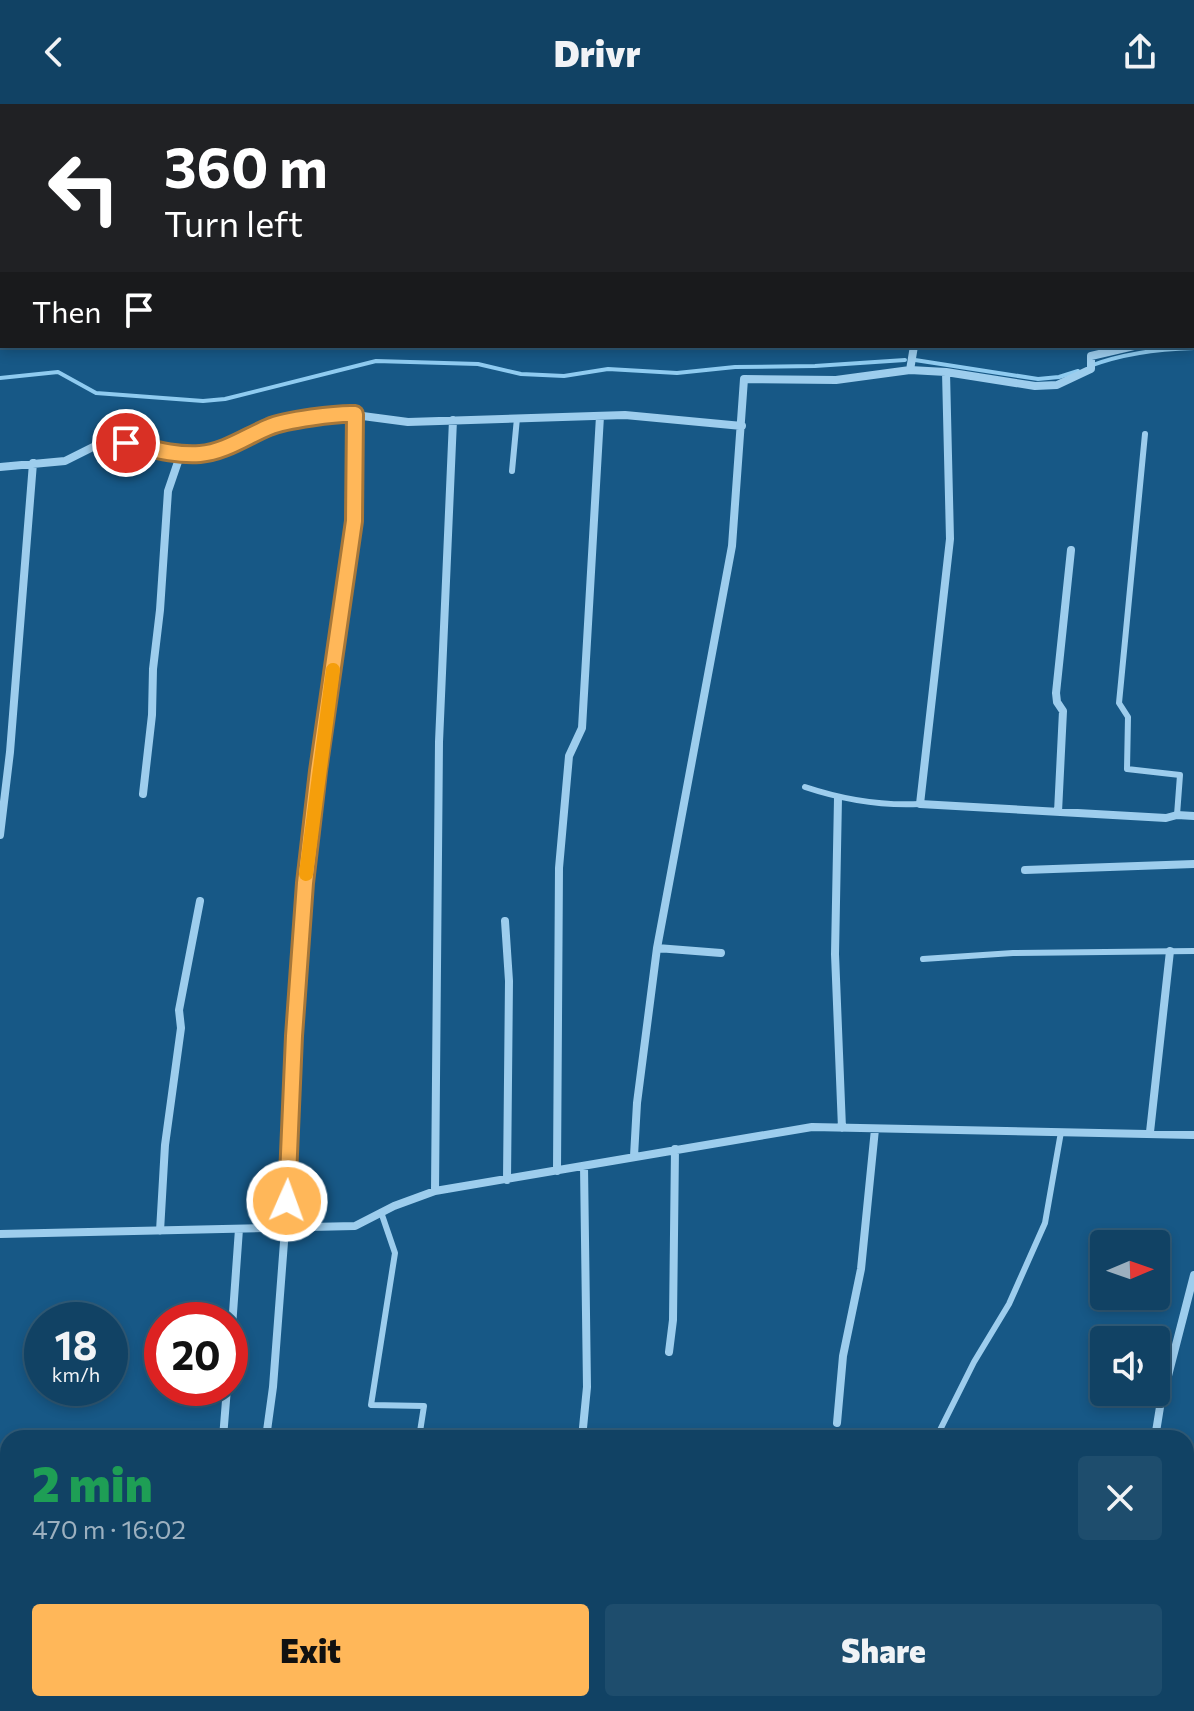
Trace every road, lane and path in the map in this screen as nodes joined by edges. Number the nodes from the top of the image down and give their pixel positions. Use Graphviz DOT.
graph roads {
  1 [pos="914,348"];
  2 [pos="1089,348"];
  3 [pos="1125,348"];
  4 [pos="1091,356"];
  5 [pos="910,370"];
  6 [pos="946,372"];
  7 [pos="355,414"];
  8 [pos="600,416"];
  9 [pos="517,418"];
  10 [pos="453,420"];
  11 [pos="742,426"];
  12 [pos="1145,434"];
  13 [pos="181,453"];
  14 [pos="33,463"];
  15 [pos="0,467"];
  16 [pos="512,471"];
  17 [pos="1071,550"];
  18 [pos="805,787"];
  19 [pos="143,794"];
  20 [pos="838,798"];
  21 [pos="920,804"];
  22 [pos="1058,812"];
  23 [pos="1177,815"];
  24 [pos="1194,816"];
  25 [pos="0,835"];
  26 [pos="1194,864"];
  27 [pos="1025,870"];
  28 [pos="305,883"];
  29 [pos="200,901"];
  30 [pos="505,921"];
  31 [pos="657,948"];
  32 [pos="1170,951"];
  33 [pos="1194,951"];
  34 [pos="721,953"];
  35 [pos="923,959"];
  36 [pos="842,1128"];
  37 [pos="875,1129"];
  38 [pos="1061,1132"];
  39 [pos="1150,1132"];
  40 [pos="1194,1135"];
  41 [pos="675,1149"];
  42 [pos="634,1156"];
  43 [pos="584,1166"];
  44 [pos="557,1171"];
  45 [pos="507,1180"];
  46 [pos="435,1191"];
  47 [pos="381,1212"];
  48 [pos="239,1229"];
  49 [pos="285,1229"];
  50 [pos="160,1231"];
  51 [pos="0,1234"];
  52 [pos="1194,1275"];
  53 [pos="234,1302"];
  54 [pos="669,1352"];
  55 [pos="226,1406"];
  56 [pos="837,1423"];
  57 [pos="224,1430"];
  58 [pos="267,1430"];
  59 [pos="420,1430"];
  60 [pos="583,1430"];
  61 [pos="940,1430"];
  62 [pos="1156,1430"];
  1 -- 5 [label="street"];
  2 -- 4 [label="street"];
  3 -- 4 [label="street"];
  4 -- 6 [label="street"];
  5 -- 6 [label="street"];
  5 -- 11 [label="street"];
  6 -- 21 [label="street"];
  7 -- 10 [label="street"];
  7 -- 13 [label="street"];
  7 -- 28 [label="street"];
  8 -- 9 [label="street"];
  8 -- 11 [label="street"];
  8 -- 44 [label="street"];
  9 -- 10 [label="street"];
  9 -- 16 [label="lane"];
  10 -- 46 [label="street"];
  11 -- 31 [label="street"];
  12 -- 23 [label="lane"];
  13 -- 14 [label="street"];
  13 -- 19 [label="street"];
  14 -- 15 [label="street"];
  14 -- 25 [label="street"];
  17 -- 22 [label="street"];
  18 -- 20 [label="lane"];
  20 -- 21 [label="lane"];
  20 -- 36 [label="street"];
  21 -- 22 [label="street"];
  22 -- 23 [label="street"];
  23 -- 24 [label="street"];
  26 -- 27 [label="street"];
  28 -- 49 [label="lane"];
  29 -- 50 [label="street"];
  30 -- 45 [label="street"];
  31 -- 34 [label="street"];
  31 -- 42 [label="street"];
  32 -- 33 [label="lane"];
  32 -- 35 [label="lane"];
  32 -- 39 [label="street"];
  36 -- 37 [label="street"];
  36 -- 41 [label="street"];
  37 -- 38 [label="street"];
  37 -- 56 [label="street"];
  38 -- 39 [label="street"];
  38 -- 61 [label="lane"];
  39 -- 40 [label="street"];
  41 -- 42 [label="street"];
  41 -- 54 [label="street"];
  42 -- 43 [label="street"];
  43 -- 44 [label="street"];
  43 -- 60 [label="street"];
  44 -- 45 [label="street"];
  45 -- 46 [label="street"];
  46 -- 47 [label="street"];
  47 -- 49 [label="street"];
  47 -- 59 [label="lane"];
  48 -- 49 [label="street"];
  48 -- 50 [label="street"];
  48 -- 53 [label="street"];
  49 -- 58 [label="street"];
  50 -- 51 [label="street"];
  52 -- 62 [label="street"];
  55 -- 57 [label="street"];
}
